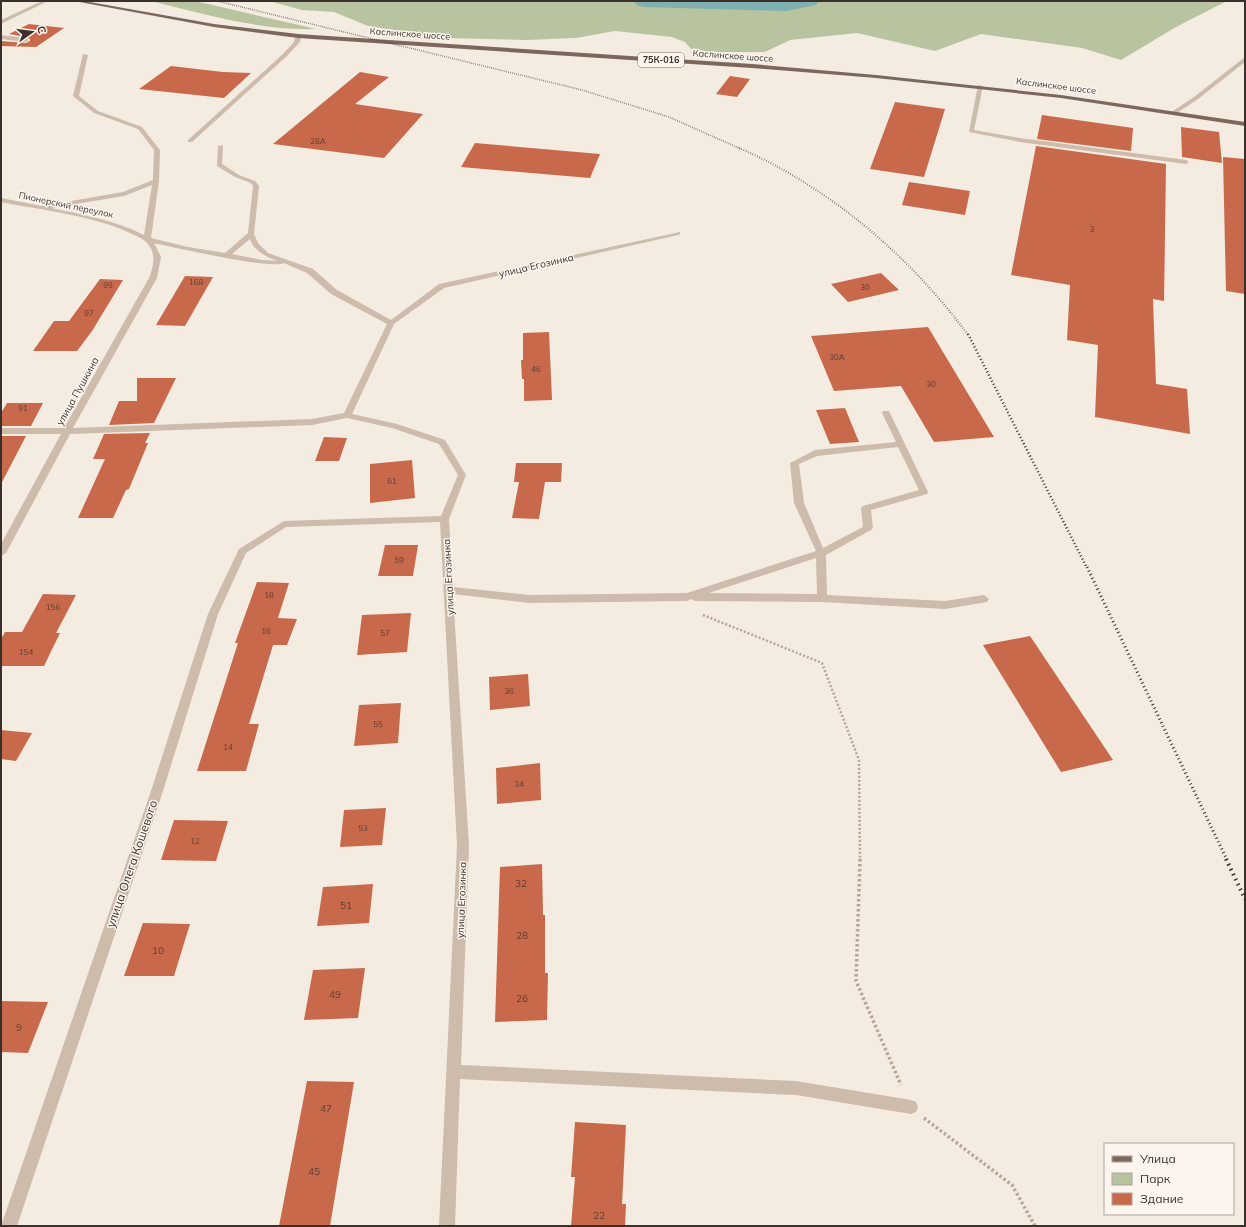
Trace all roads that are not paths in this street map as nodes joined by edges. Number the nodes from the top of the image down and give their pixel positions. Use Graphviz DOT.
graph roads {
  1 [pos="46,1"];
  2 [pos="76,1"];
  3 [pos="1,22"];
  4 [pos="298,36"];
  5 [pos="1,38"];
  6 [pos="26,40"];
  7 [pos="85,55"];
  8 [pos="1245,59"];
  9 [pos="980,86"];
  10 [pos="1174,112"];
  11 [pos="1245,124"];
  12 [pos="190,141"];
  13 [pos="221,146"];
  14 [pos="1186,162"];
  15 [pos="156,181"];
  16 [pos="1,200"];
  17 [pos="39,208"];
  18 [pos="678,233"];
  19 [pos="251,234"];
  20 [pos="148,239"];
  21 [pos="227,255"];
  22 [pos="290,263"];
  23 [pos="391,322"];
  24 [pos="886,412"];
  25 [pos="348,415"];
  26 [pos="1,431"];
  27 [pos="67,431"];
  28 [pos="900,444"];
  29 [pos="444,519"];
  30 [pos="1,553"];
  31 [pos="821,553"];
  32 [pos="448,590"];
  33 [pos="687,597"];
  34 [pos="822,598"];
  35 [pos="984,599"];
  36 [pos="454,1072"];
  37 [pos="910,1107"];
  38 [pos="9,1226"];
  39 [pos="447,1226"];
  1 -- 3 [label="street"];
  2 -- 4 [label="main road, Каслинское шоссе / 75К-016"];
  4 -- 9 [label="main road, Каслинское шоссе / 75К-016"];
  4 -- 12 [label="street"];
  5 -- 6 [label="street"];
  7 -- 15 [label="street"];
  8 -- 10 [label="street"];
  9 -- 10 [label="main road, Каслинское шоссе / 75К-016"];
  9 -- 14 [label="street"];
  10 -- 11 [label="main road, Каслинское шоссе / 75К-016"];
  13 -- 19 [label="street"];
  15 -- 17 [label="street"];
  15 -- 20 [label="street"];
  16 -- 17 [label="street, Пионерский переулок"];
  17 -- 20 [label="street, Пионерский переулок"];
  18 -- 23 [label="street, улица Егозинка"];
  19 -- 21 [label="street"];
  19 -- 22 [label="street"];
  20 -- 21 [label="street, Пионерский переулок"];
  20 -- 27 [label="street, улица Пушкина"];
  21 -- 22 [label="street, Пионерский переулок"];
  22 -- 23 [label="street"];
  23 -- 25 [label="street, улица Егозинка"];
  24 -- 28 [label="street"];
  25 -- 27 [label="street"];
  25 -- 29 [label="street, улица Егозинка"];
  26 -- 27 [label="street"];
  27 -- 30 [label="street, улица Пушкина"];
  28 -- 31 [label="street"];
  28 -- 31 [label="street"];
  29 -- 32 [label="street, улица Егозинка"];
  29 -- 38 [label="street, улица Олега Кошевого"];
  31 -- 33 [label="street"];
  31 -- 34 [label="street"];
  32 -- 33 [label="street"];
  32 -- 36 [label="street, улица Егозинка"];
  33 -- 34 [label="street"];
  34 -- 35 [label="street"];
  36 -- 37 [label="street"];
  36 -- 39 [label="street, улица Егозинка"];
}
